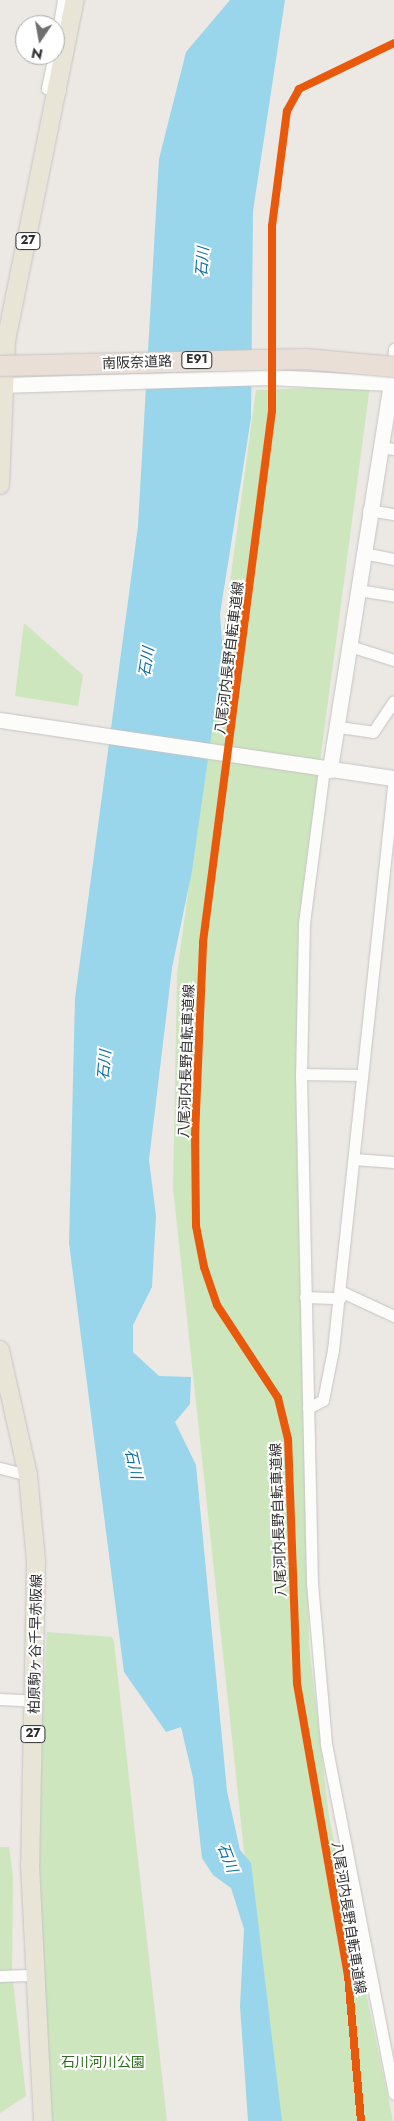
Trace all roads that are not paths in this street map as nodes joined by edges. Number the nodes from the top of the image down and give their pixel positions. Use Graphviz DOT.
graph roads {
  1 [pos="63,0"];
  2 [pos="75,0"];
  3 [pos="60,15"];
  4 [pos="52,65"];
  5 [pos="60,91"];
  6 [pos="3,341"];
  7 [pos="394,349"];
  8 [pos="393,378"];
  9 [pos="5,379"];
  10 [pos="387,448"];
  11 [pos="0,485"];
  12 [pos="368,510"];
  13 [pos="394,514"];
  14 [pos="362,553"];
  15 [pos="394,559"];
  16 [pos="358,590"];
  17 [pos="394,596"];
  18 [pos="350,646"];
  19 [pos="394,660"];
  20 [pos="394,701"];
  21 [pos="0,720"];
  22 [pos="339,726"];
  23 [pos="323,769"];
  24 [pos="394,777"];
  25 [pos="301,1074"];
  26 [pos="362,1075"];
  27 [pos="354,1158"];
  28 [pos="394,1162"];
  29 [pos="340,1294"];
  30 [pos="305,1297"];
  31 [pos="394,1316"];
  32 [pos="0,1350"];
  33 [pos="308,1408"];
  34 [pos="0,1468"];
  35 [pos="28,1475"];
  36 [pos="0,1699"];
  37 [pos="35,1701"];
  38 [pos="35,1975"];
  39 [pos="0,1976"];
  40 [pos="394,2093"];
  41 [pos="43,2121"];
  1 -- 3 [label="street"];
  2 -- 5 [label="main road, 27"];
  4 -- 5 [label="street"];
  5 -- 6 [label="main road, 27"];
  6 -- 9 [label="main road, 27"];
  7 -- 8 [label="street"];
  8 -- 9 [label="street"];
  8 -- 9 [label="highway, 南阪奈道路 / E91"];
  8 -- 10 [label="street"];
  9 -- 11 [label="main road, 27"];
  10 -- 12 [label="street"];
  12 -- 13 [label="street"];
  12 -- 14 [label="street"];
  14 -- 15 [label="street"];
  14 -- 16 [label="street"];
  16 -- 17 [label="street"];
  16 -- 18 [label="street"];
  18 -- 19 [label="street"];
  18 -- 22 [label="street"];
  20 -- 22 [label="street"];
  21 -- 23 [label="street"];
  22 -- 23 [label="street"];
  23 -- 24 [label="street"];
  23 -- 25 [label="street"];
  24 -- 26 [label="street"];
  25 -- 26 [label="street"];
  25 -- 30 [label="street"];
  26 -- 27 [label="street"];
  27 -- 28 [label="street"];
  27 -- 29 [label="street"];
  29 -- 30 [label="street"];
  29 -- 31 [label="street"];
  29 -- 33 [label="street"];
  30 -- 33 [label="street"];
  32 -- 35 [label="main road, 柏原駒ヶ谷千早赤阪線 / 27"];
  33 -- 40 [label="street"];
  34 -- 35 [label="street"];
  35 -- 37 [label="main road, 柏原駒ヶ谷千早赤阪線 / 27"];
  36 -- 37 [label="street"];
  37 -- 38 [label="main road, 柏原駒ヶ谷千早赤阪線 / 27"];
  38 -- 39 [label="street"];
  38 -- 41 [label="main road, 柏原駒ヶ谷千早赤阪線 / 27"];
}
